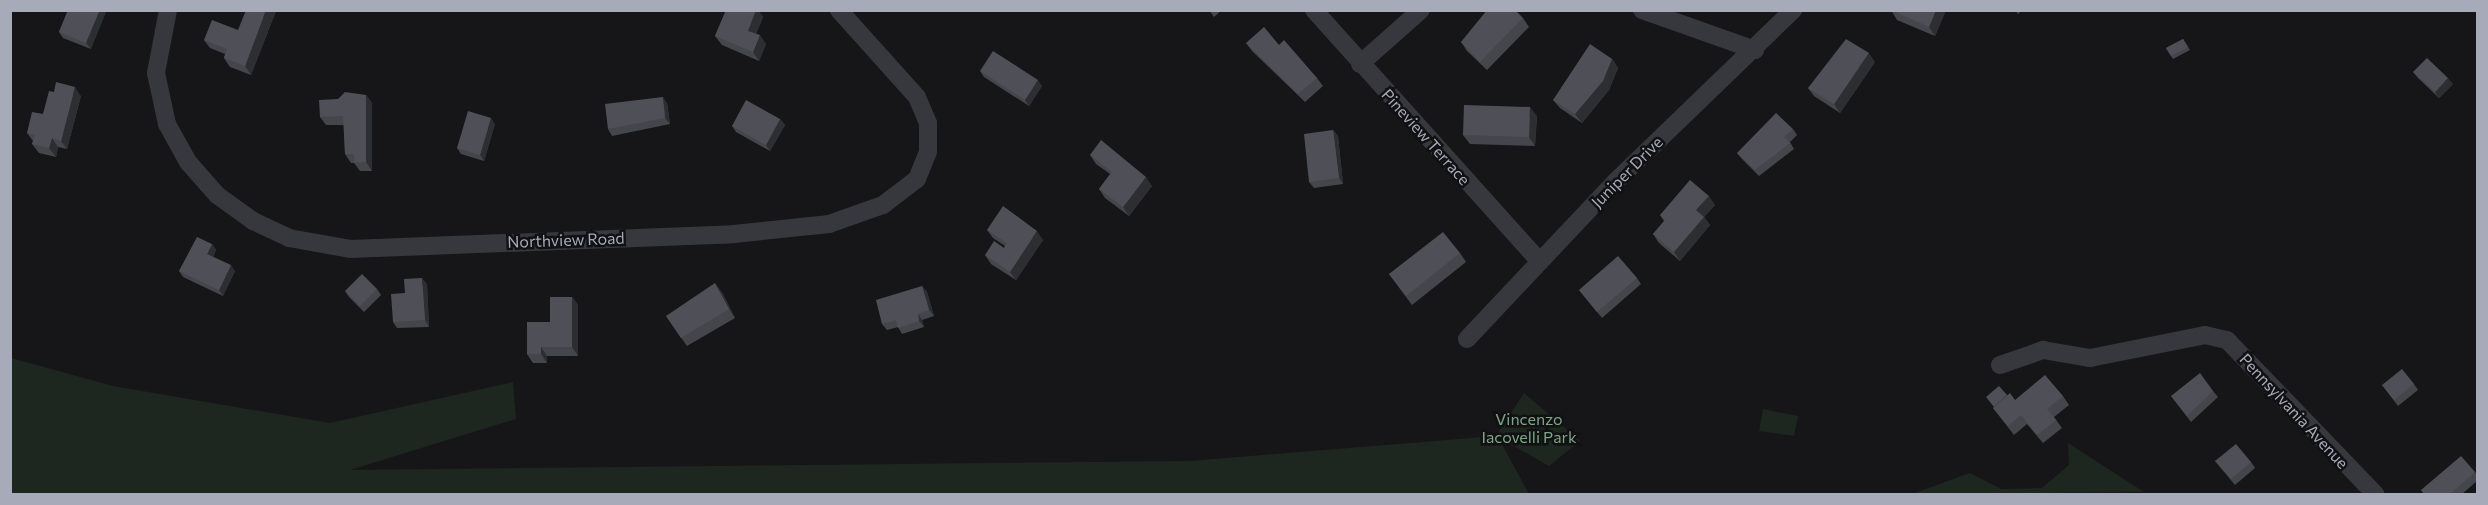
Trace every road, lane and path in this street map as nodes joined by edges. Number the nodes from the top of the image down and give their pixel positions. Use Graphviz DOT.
graph roads {
  1 [pos="168,10"];
  2 [pos="839,10"];
  3 [pos="1314,10"];
  4 [pos="1421,10"];
  5 [pos="1642,10"];
  6 [pos="1793,10"];
  7 [pos="1755,50"];
  8 [pos="1360,64"];
  9 [pos="1540,262"];
  10 [pos="1467,339"];
  11 [pos="2000,365"];
  12 [pos="2374,495"];
  1 -- 2 [label="street, Northview Road"];
  3 -- 8 [label="street, Pineview Terrace"];
  4 -- 8 [label="street"];
  5 -- 7 [label="street"];
  6 -- 7 [label="street, Juniper Drive"];
  7 -- 9 [label="street, Juniper Drive"];
  8 -- 9 [label="street, Pineview Terrace"];
  9 -- 10 [label="street, Juniper Drive"];
  11 -- 12 [label="street, Pennsylvania Avenue"];
}
